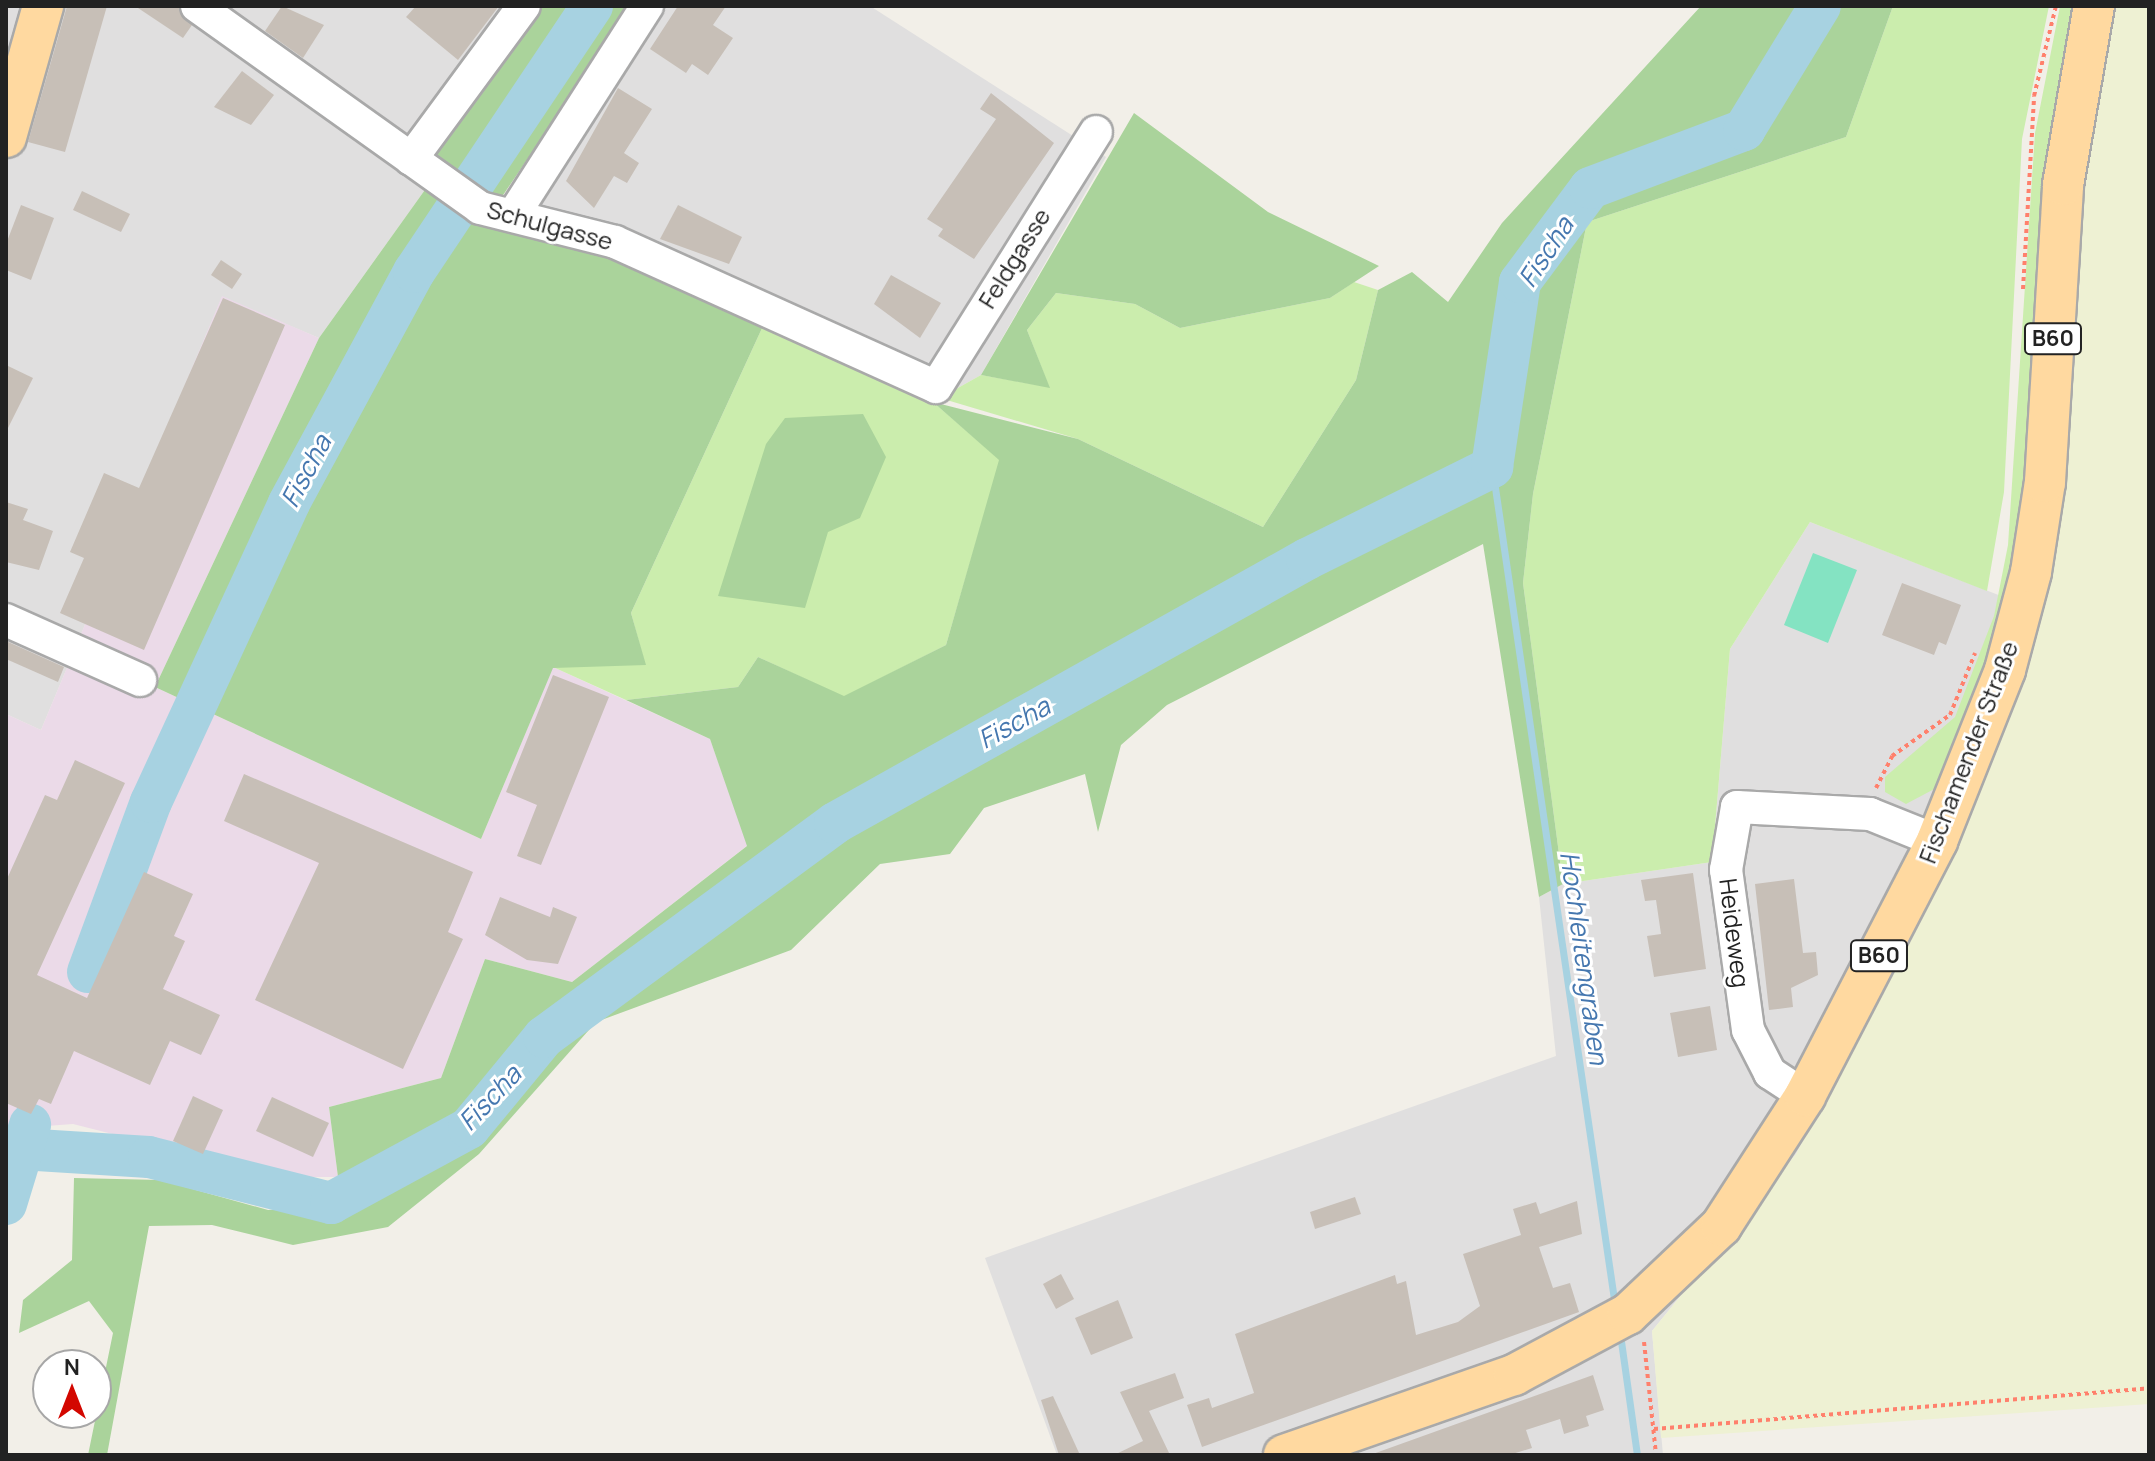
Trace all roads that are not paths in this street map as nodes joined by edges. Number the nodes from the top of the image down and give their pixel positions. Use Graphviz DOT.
graph roads {
  1 [pos="43,6"];
  2 [pos="197,6"];
  3 [pos="524,6"];
  4 [pos="647,6"];
  5 [pos="2094,6"];
  6 [pos="1096,132"];
  7 [pos="6,137"];
  8 [pos="411,159"];
  9 [pos="514,214"];
  10 [pos="936,387"];
  11 [pos="6,620"];
  12 [pos="140,680"];
  13 [pos="1937,841"];
  14 [pos="1805,1096"];
  15 [pos="1284,1455"];
  1 -- 7 [label="main road"];
  2 -- 8 [label="street, Schulgasse"];
  3 -- 8 [label="street"];
  4 -- 9 [label="street"];
  5 -- 13 [label="main road, Fischamender Straße / B60"];
  6 -- 10 [label="street, Feldgasse"];
  8 -- 9 [label="street, Schulgasse"];
  9 -- 10 [label="street, Schulgasse"];
  11 -- 12 [label="street"];
  13 -- 14 [label="main road, Fischamender Straße / B60"];
  13 -- 14 [label="street, Heideweg"];
  14 -- 15 [label="main road, Fischamender Straße / B60"];
}
